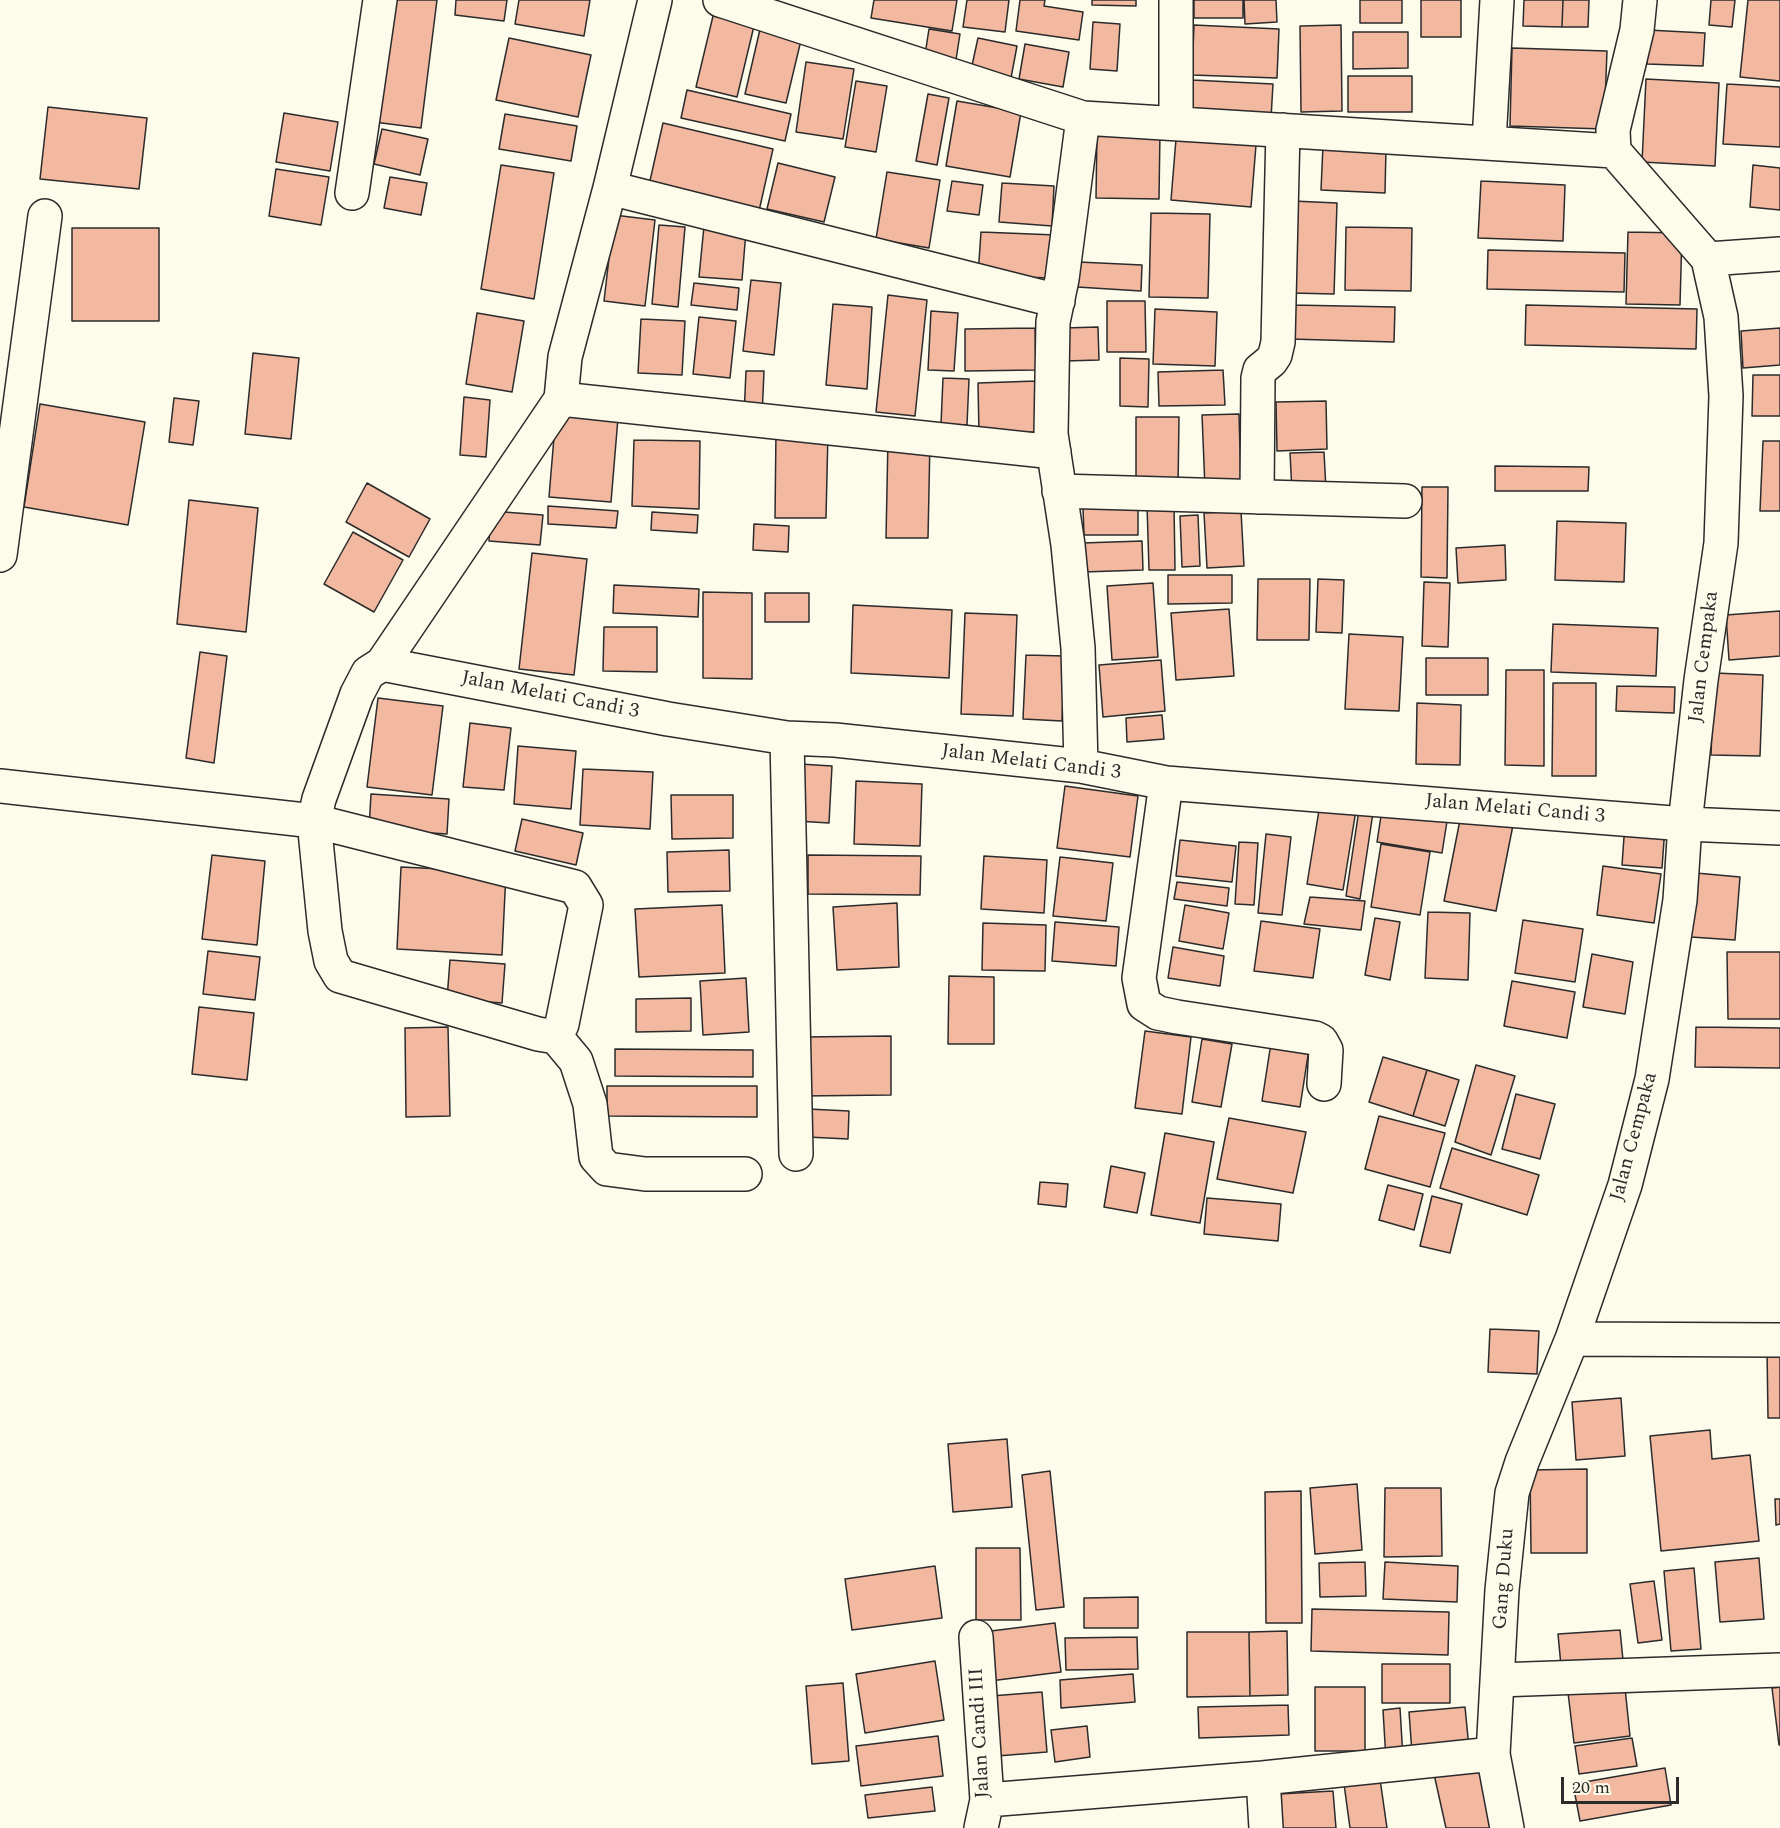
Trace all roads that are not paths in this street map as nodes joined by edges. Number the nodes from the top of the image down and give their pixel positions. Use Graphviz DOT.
graph roads {
  1 [pos="380,0"];
  2 [pos="655,0"];
  3 [pos="720,0"];
  4 [pos="1176,0"];
  5 [pos="1497,0"];
  6 [pos="1640,0"];
  7 [pos="1083,118"];
  8 [pos="1176,123"];
  9 [pos="1283,130"];
  10 [pos="1489,142"];
  11 [pos="1614,151"];
  12 [pos="610,188"];
  13 [pos="352,193"];
  14 [pos="45,216"];
  15 [pos="1780,254"];
  16 [pos="1708,259"];
  17 [pos="1058,300"];
  18 [pos="561,399"];
  19 [pos="1054,452"];
  20 [pos="1059,491"];
  21 [pos="1257,497"];
  22 [pos="1405,501"];
  23 [pos="0,555"];
  24 [pos="382,664"];
  25 [pos="787,738"];
  26 [pos="1081,766"];
  27 [pos="1166,783"];
  28 [pos="0,786"];
  29 [pos="314,821"];
  30 [pos="1686,824"];
  31 [pos="1780,828"];
  32 [pos="556,1037"];
  33 [pos="1324,1084"];
  34 [pos="796,1154"];
  35 [pos="745,1174"];
  36 [pos="1572,1339"];
  37 [pos="1780,1340"];
  38 [pos="976,1637"];
  39 [pos="1780,1670"];
  40 [pos="1498,1680"];
  41 [pos="1493,1754"];
  42 [pos="1263,1778"];
  43 [pos="984,1814"];
  44 [pos="1266,1828"];
  45 [pos="1507,1828"];
  1 -- 13 [label="street"];
  2 -- 12 [label="street"];
  3 -- 7 [label="street"];
  4 -- 8 [label="street"];
  5 -- 10 [label="street"];
  6 -- 11 [label="street"];
  7 -- 8 [label="street"];
  7 -- 17 [label="street"];
  8 -- 9 [label="street"];
  9 -- 10 [label="street"];
  9 -- 21 [label="street"];
  10 -- 11 [label="street"];
  11 -- 16 [label="street, Jalan Cempaka"];
  12 -- 17 [label="street"];
  12 -- 18 [label="street"];
  14 -- 23 [label="street"];
  15 -- 16 [label="street"];
  16 -- 30 [label="street, Jalan Cempaka"];
  17 -- 19 [label="street"];
  18 -- 19 [label="street"];
  18 -- 24 [label="street"];
  19 -- 20 [label="street"];
  20 -- 21 [label="street"];
  20 -- 26 [label="street"];
  21 -- 22 [label="street"];
  24 -- 25 [label="street, Jalan Melati Candi 3"];
  24 -- 29 [label="street"];
  25 -- 26 [label="street, Jalan Melati Candi 3"];
  25 -- 34 [label="street"];
  26 -- 27 [label="street, Jalan Melati Candi 3"];
  27 -- 30 [label="street, Jalan Melati Candi 3"];
  27 -- 33 [label="street"];
  28 -- 29 [label="street"];
  29 -- 32 [label="street"];
  29 -- 32 [label="street"];
  30 -- 31 [label="street, Jalan Melati Candi 3"];
  30 -- 36 [label="street, Jalan Cempaka"];
  32 -- 35 [label="street"];
  36 -- 37 [label="street"];
  36 -- 40 [label="street, Gang Duku"];
  38 -- 43 [label="street, Jalan Candi III"];
  39 -- 40 [label="street"];
  40 -- 41 [label="street, Gang Duku"];
  41 -- 42 [label="street"];
  41 -- 45 [label="street, Gang Duku"];
  42 -- 43 [label="street"];
  42 -- 44 [label="street"];
}
